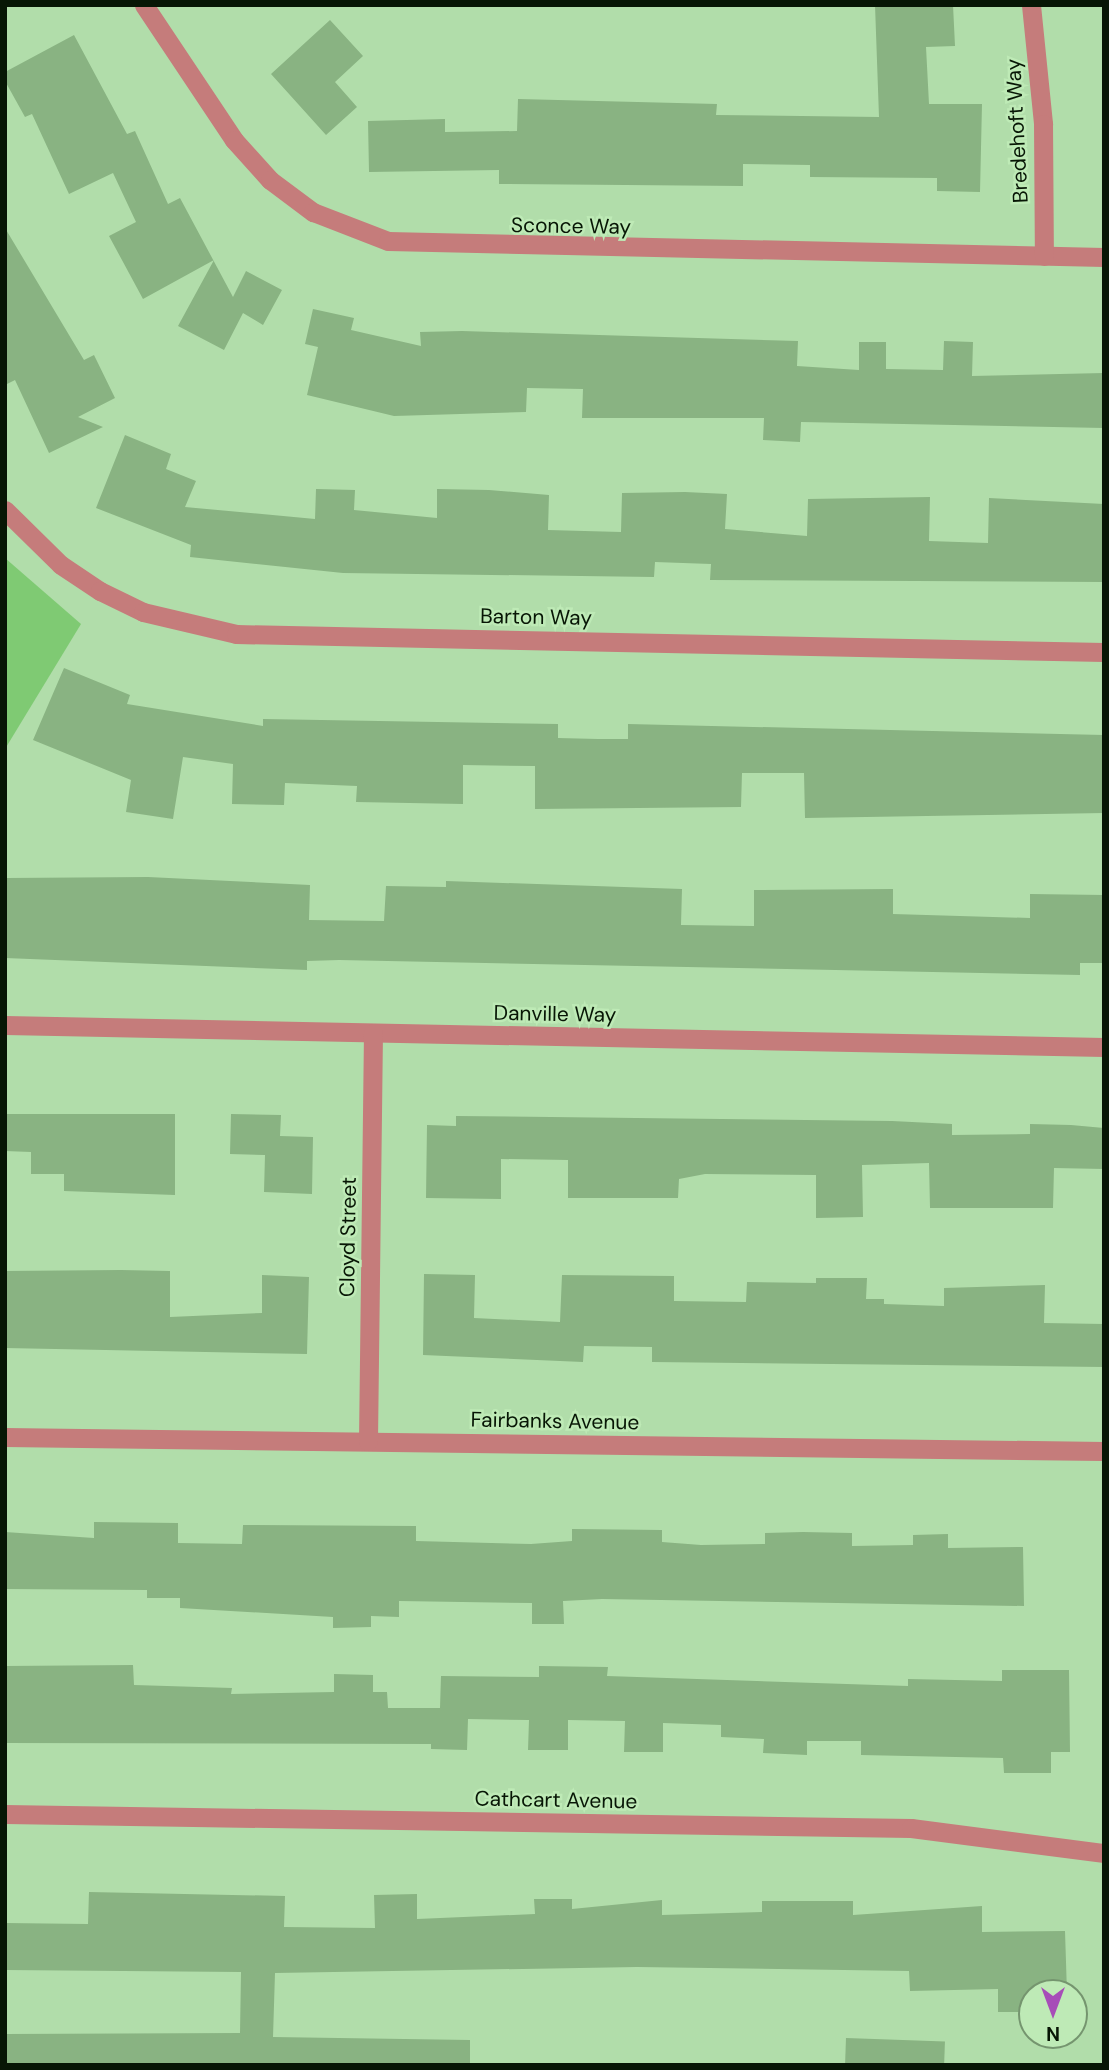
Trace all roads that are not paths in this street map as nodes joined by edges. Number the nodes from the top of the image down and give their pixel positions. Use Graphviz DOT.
graph roads {
  1 [pos="144,5"];
  2 [pos="1031,5"];
  3 [pos="1044,256"];
  4 [pos="1104,257"];
  5 [pos="5,510"];
  6 [pos="1104,652"];
  7 [pos="5,1025"];
  8 [pos="373,1033"];
  9 [pos="1104,1047"];
  10 [pos="5,1437"];
  11 [pos="368,1441"];
  12 [pos="1104,1451"];
  13 [pos="5,1814"];
  14 [pos="1104,1853"];
  1 -- 3 [label="street, Sconce Way"];
  2 -- 3 [label="street, Bredehoft Way"];
  3 -- 4 [label="street, Sconce Way"];
  5 -- 6 [label="street, Barton Way"];
  7 -- 8 [label="street, Danville Way"];
  8 -- 9 [label="street, Danville Way"];
  8 -- 11 [label="street, Cloyd Street"];
  10 -- 11 [label="street, Fairbanks Avenue"];
  11 -- 12 [label="street, Fairbanks Avenue"];
  13 -- 14 [label="street, Cathcart Avenue"];
}
